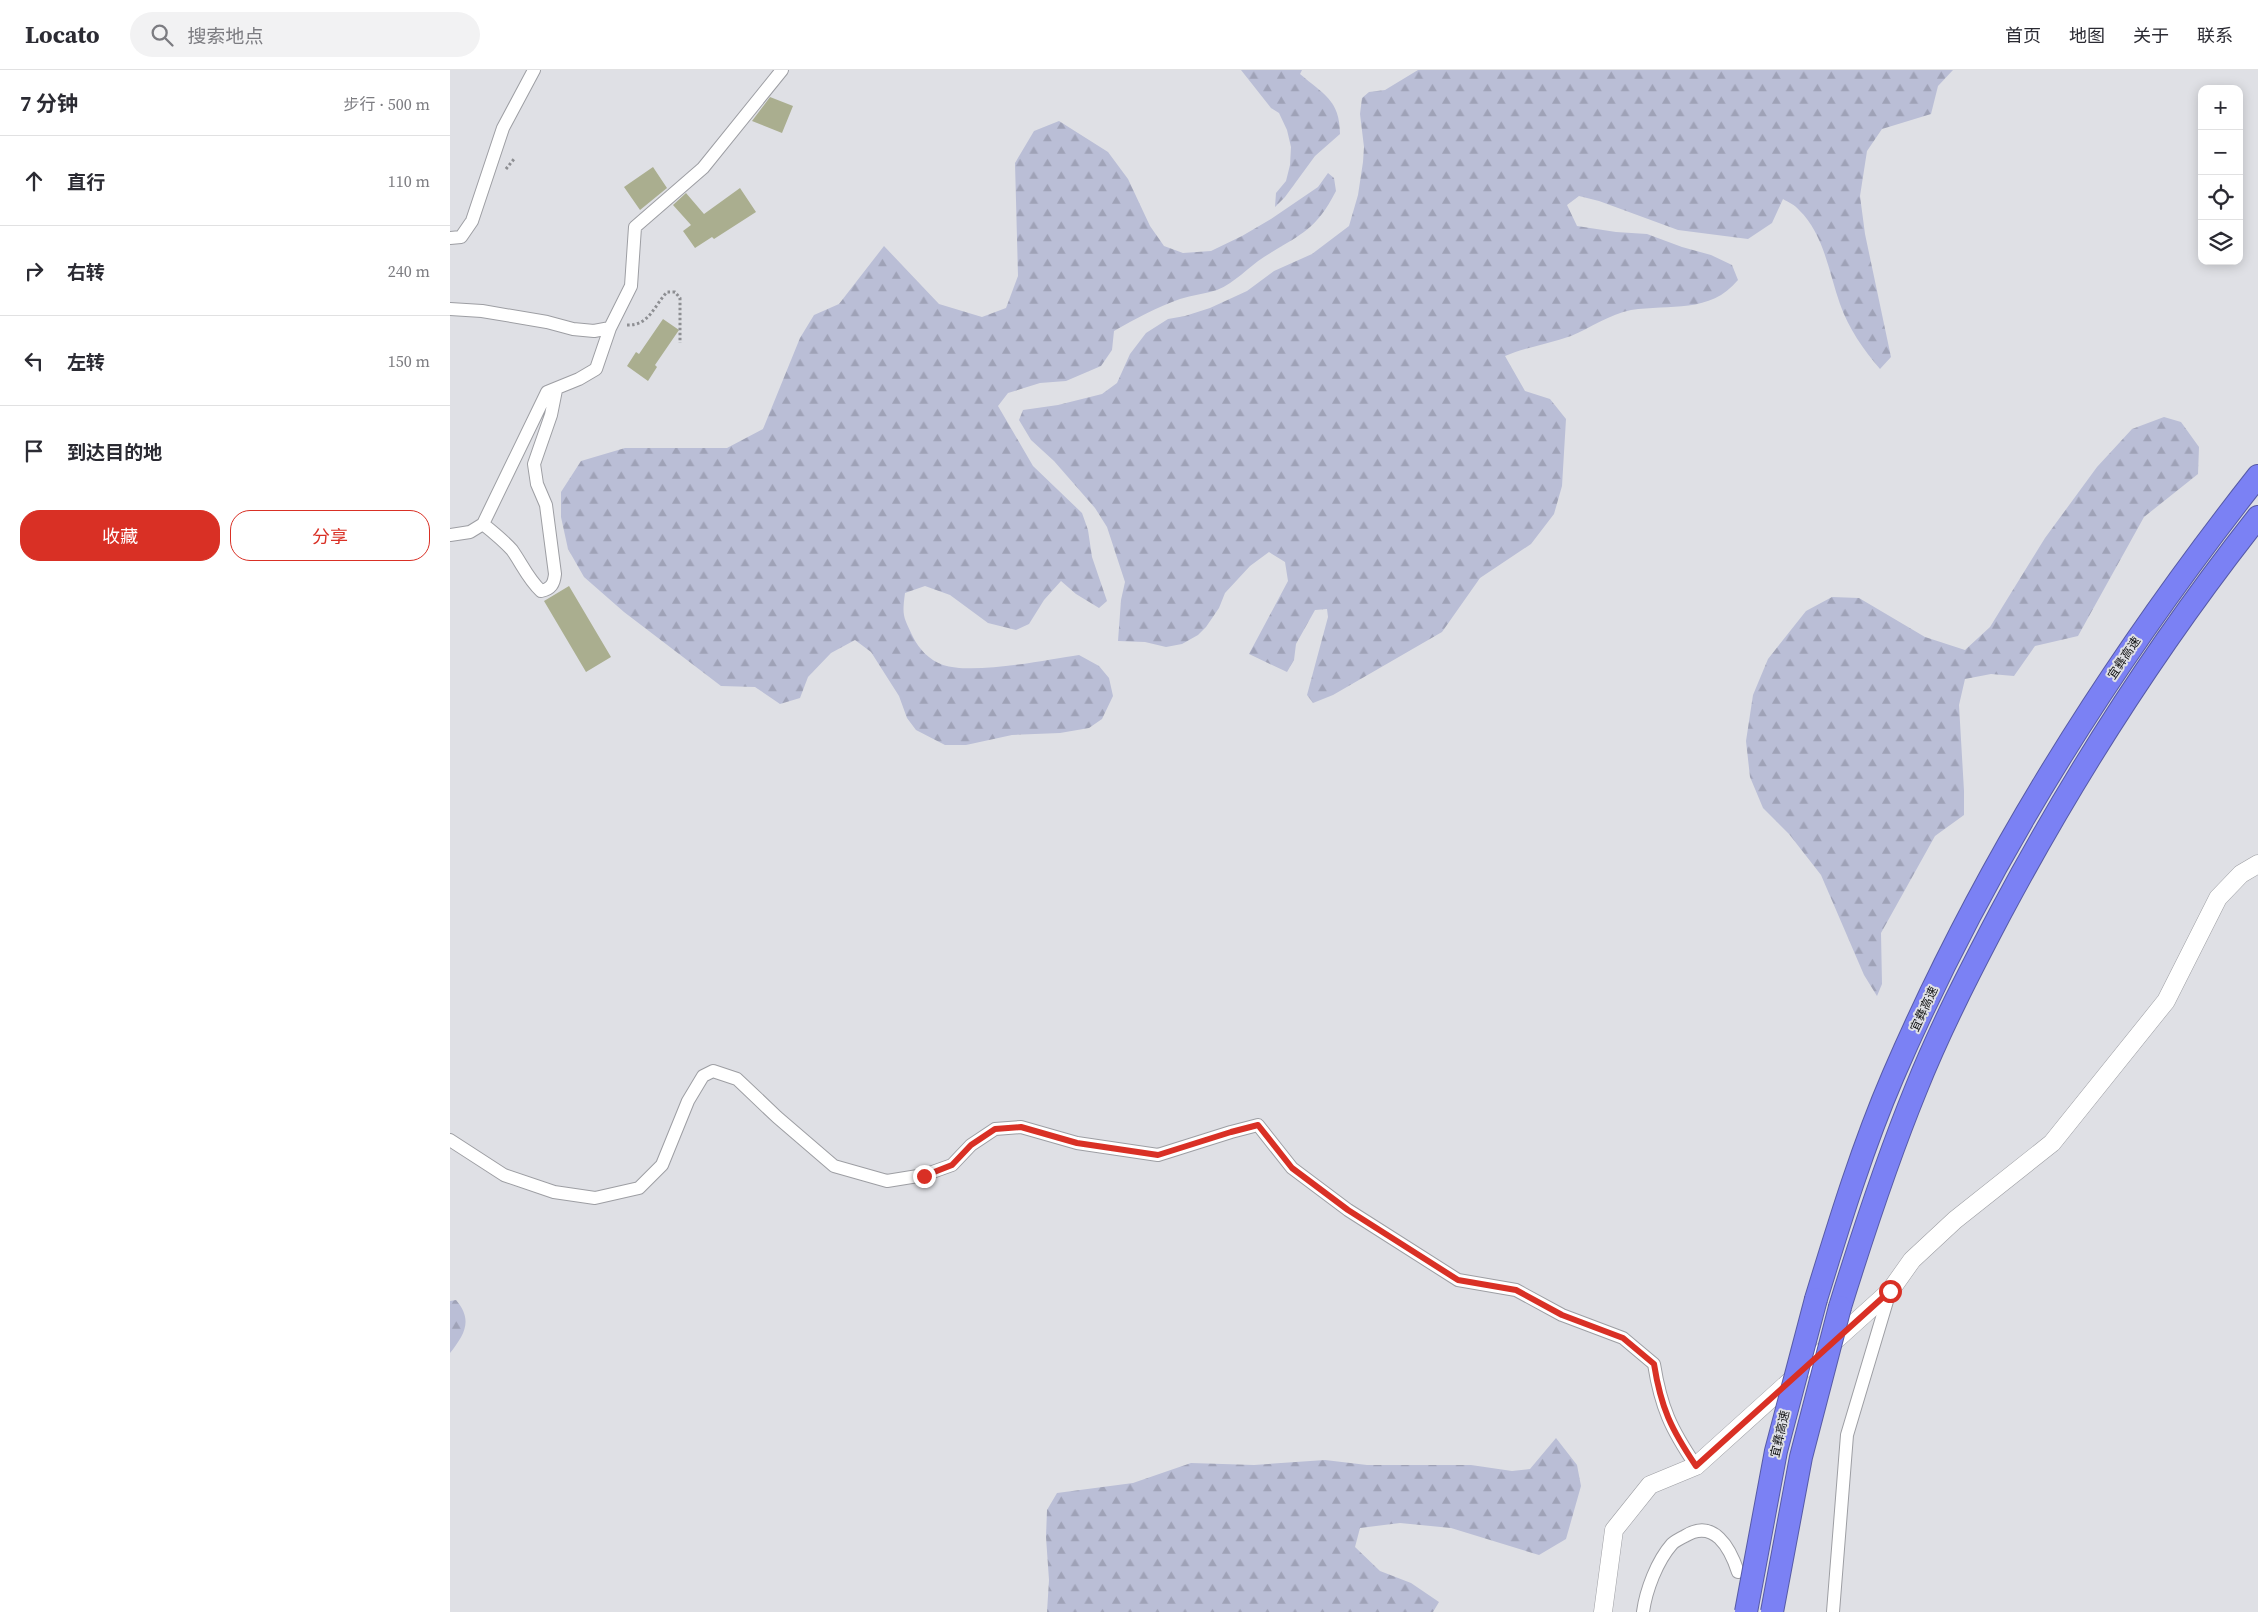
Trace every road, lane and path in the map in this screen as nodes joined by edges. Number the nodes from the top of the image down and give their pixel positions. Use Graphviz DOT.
graph roads {
  1 [pos="534,70"];
  2 [pos="782,70"];
  3 [pos="450,238"];
  4 [pos="450,309"];
  5 [pos="610,328"];
  6 [pos="680,343"];
  7 [pos="556,390"];
  8 [pos="2258,476"];
  9 [pos="2258,517"];
  10 [pos="483,524"];
  11 [pos="450,535"];
  12 [pos="2258,864"];
  13 [pos="450,1140"];
  14 [pos="1890,1291"];
  15 [pos="1696,1466"];
  16 [pos="1738,1572"];
  17 [pos="1602,1612"];
  18 [pos="1644,1612"];
  19 [pos="1746,1612"];
  20 [pos="1772,1612"];
  21 [pos="1833,1612"];
  1 -- 3 [label="street"];
  2 -- 5 [label="street"];
  4 -- 5 [label="street"];
  5 -- 6 [label="path"];
  5 -- 7 [label="street"];
  7 -- 10 [label="street"];
  7 -- 10 [label="street"];
  8 -- 19 [label="highway, 宜彝高速, bridge"];
  9 -- 20 [label="highway, 宜彝高速, bridge"];
  10 -- 11 [label="street"];
  12 -- 14 [label="main road"];
  13 -- 15 [label="street"];
  14 -- 15 [label="main road"];
  14 -- 21 [label="street"];
  15 -- 17 [label="main road"];
  16 -- 18 [label="street"];
}
